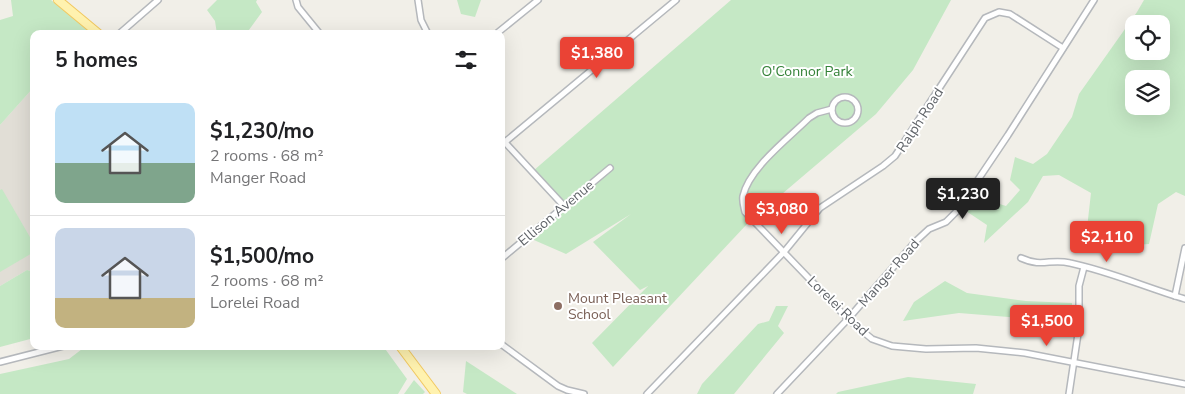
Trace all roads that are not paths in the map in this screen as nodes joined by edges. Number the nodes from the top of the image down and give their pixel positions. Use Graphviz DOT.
graph roads {
  1 [pos="58,0"];
  2 [pos="158,0"];
  3 [pos="296,0"];
  4 [pos="418,0"];
  5 [pos="538,0"];
  6 [pos="676,0"];
  7 [pos="1094,0"];
  8 [pos="94,30"];
  9 [pos="124,30"];
  10 [pos="317,30"];
  11 [pos="426,30"];
  12 [pos="501,30"];
  13 [pos="1063,48"];
  14 [pos="832,110"];
  15 [pos="505,138"];
  16 [pos="505,142"];
  17 [pos="610,168"];
  18 [pos="564,206"];
  19 [pos="1185,248"];
  20 [pos="784,252"];
  21 [pos="505,256"];
  22 [pos="1021,258"];
  23 [pos="1084,267"];
  24 [pos="1175,296"];
  25 [pos="1185,299"];
  26 [pos="848,320"];
  27 [pos="505,347"];
  28 [pos="47,350"];
  29 [pos="403,350"];
  30 [pos="0,362"];
  31 [pos="1074,362"];
  32 [pos="1185,384"];
  33 [pos="436,394"];
  34 [pos="584,394"];
  35 [pos="647,394"];
  36 [pos="777,394"];
  37 [pos="1069,394"];
  1 -- 8 [label="main road"];
  2 -- 9 [label="street"];
  3 -- 10 [label="street"];
  4 -- 11 [label="street"];
  5 -- 12 [label="street"];
  6 -- 15 [label="street"];
  7 -- 13 [label="street, Manger Road"];
  13 -- 20 [label="street, Ralph Road"];
  13 -- 26 [label="street, Manger Road"];
  14 -- 14 [label="street"];
  14 -- 20 [label="street, Lorelei Road"];
  16 -- 18 [label="street"];
  17 -- 18 [label="street, Ellison Avenue"];
  18 -- 21 [label="street, Ellison Avenue"];
  19 -- 24 [label="street"];
  20 -- 26 [label="street, Lorelei Road"];
  20 -- 35 [label="street, Ralph Road"];
  22 -- 23 [label="street"];
  23 -- 24 [label="street"];
  23 -- 31 [label="street"];
  24 -- 25 [label="street"];
  26 -- 31 [label="street, Lorelei Road"];
  26 -- 36 [label="street, Manger Road"];
  27 -- 34 [label="street"];
  28 -- 30 [label="street"];
  29 -- 33 [label="main road"];
  31 -- 32 [label="street, Lorelei Road"];
  31 -- 37 [label="street"];
}
